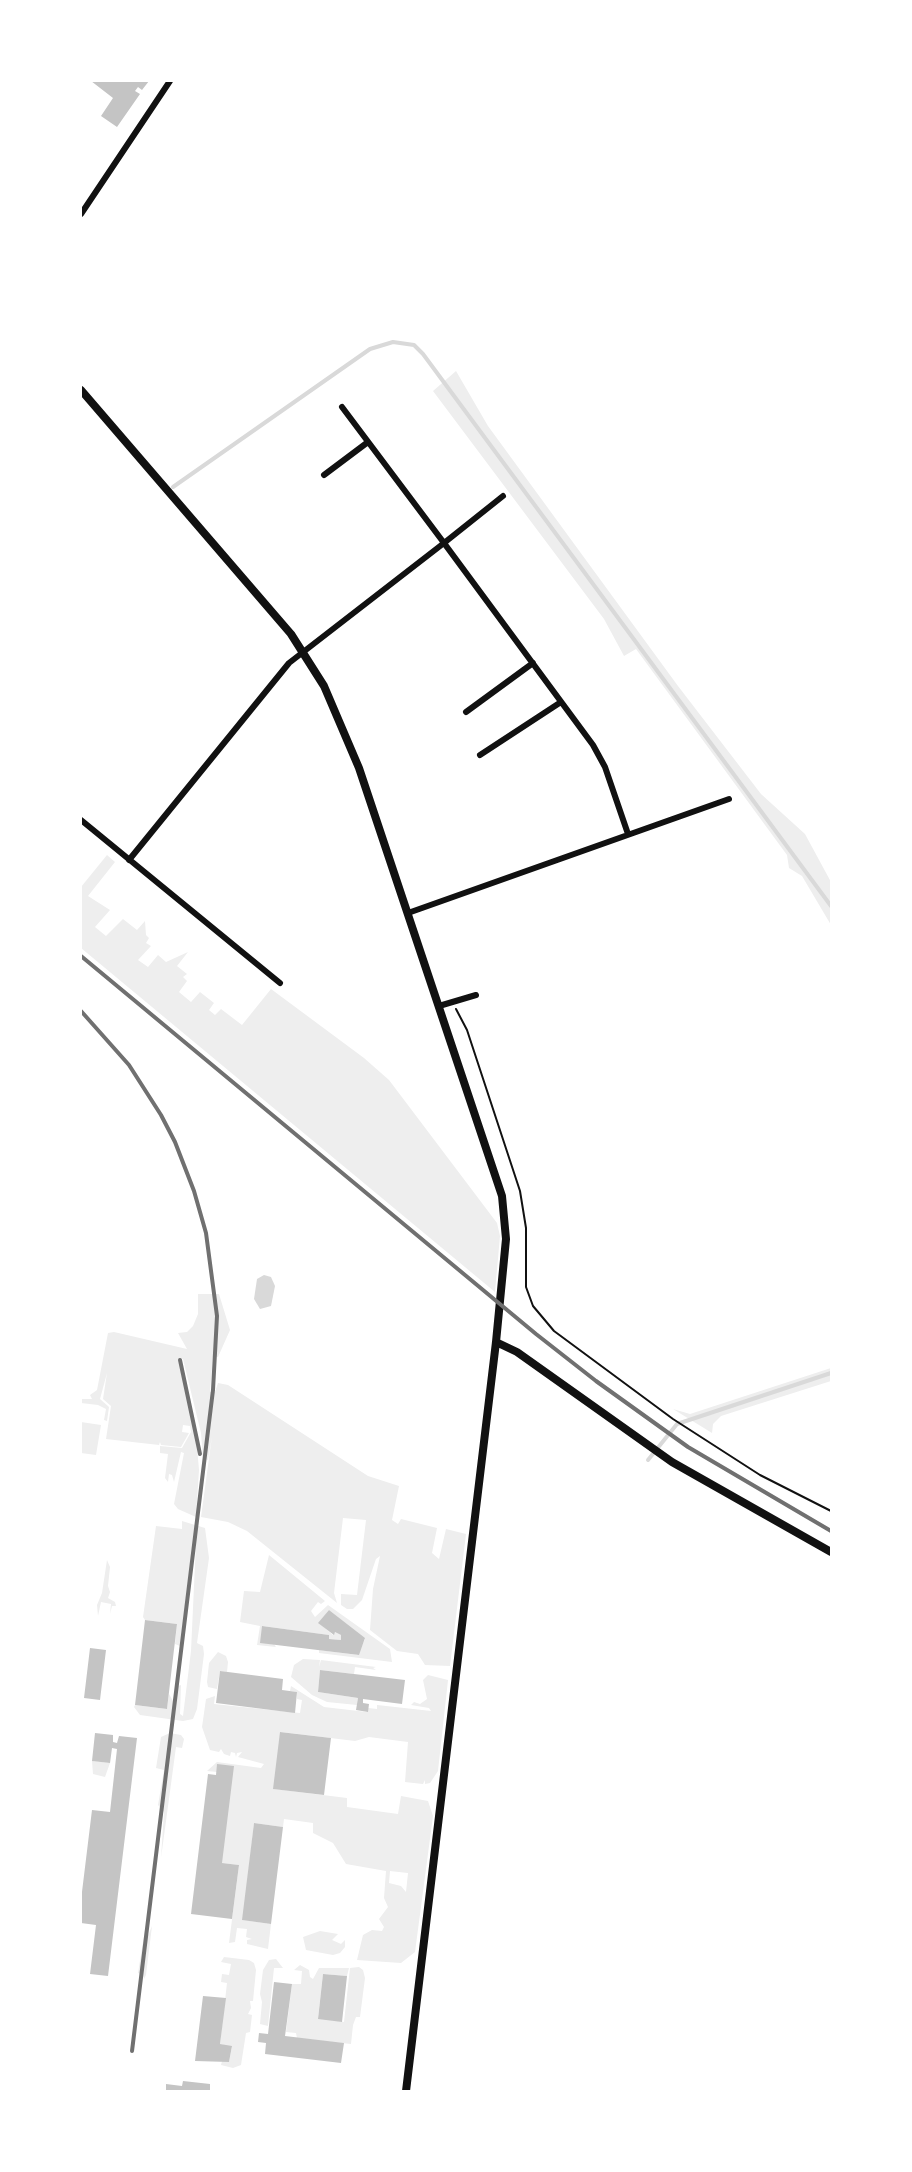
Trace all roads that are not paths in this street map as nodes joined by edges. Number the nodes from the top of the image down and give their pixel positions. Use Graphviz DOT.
graph roads {
  1 [pos="170,81"];
  2 [pos="81,214"];
  3 [pos="81,390"];
  4 [pos="342,407"];
  5 [pos="368,442"];
  6 [pos="324,475"];
  7 [pos="503,496"];
  8 [pos="444,543"];
  9 [pos="303,652"];
  10 [pos="533,663"];
  11 [pos="561,702"];
  12 [pos="466,712"];
  13 [pos="480,755"];
  14 [pos="729,799"];
  15 [pos="81,820"];
  16 [pos="627,834"];
  17 [pos="129,860"];
  18 [pos="408,913"];
  19 [pos="280,983"];
  20 [pos="476,994"];
  21 [pos="439,1006"];
  22 [pos="496,1342"];
  23 [pos="831,1552"];
  24 [pos="406,2091"];
  1 -- 2 [label="street"];
  3 -- 9 [label="street"];
  4 -- 5 [label="street"];
  5 -- 6 [label="street"];
  5 -- 8 [label="street"];
  7 -- 8 [label="street"];
  8 -- 9 [label="street"];
  8 -- 10 [label="street"];
  9 -- 17 [label="street"];
  9 -- 18 [label="street"];
  10 -- 11 [label="street"];
  10 -- 12 [label="street"];
  11 -- 13 [label="street"];
  11 -- 16 [label="street"];
  14 -- 16 [label="street"];
  15 -- 17 [label="street"];
  16 -- 18 [label="street"];
  17 -- 19 [label="street"];
  18 -- 21 [label="street"];
  20 -- 21 [label="street"];
  21 -- 22 [label="street"];
  22 -- 23 [label="street"];
  22 -- 24 [label="street"];
}
